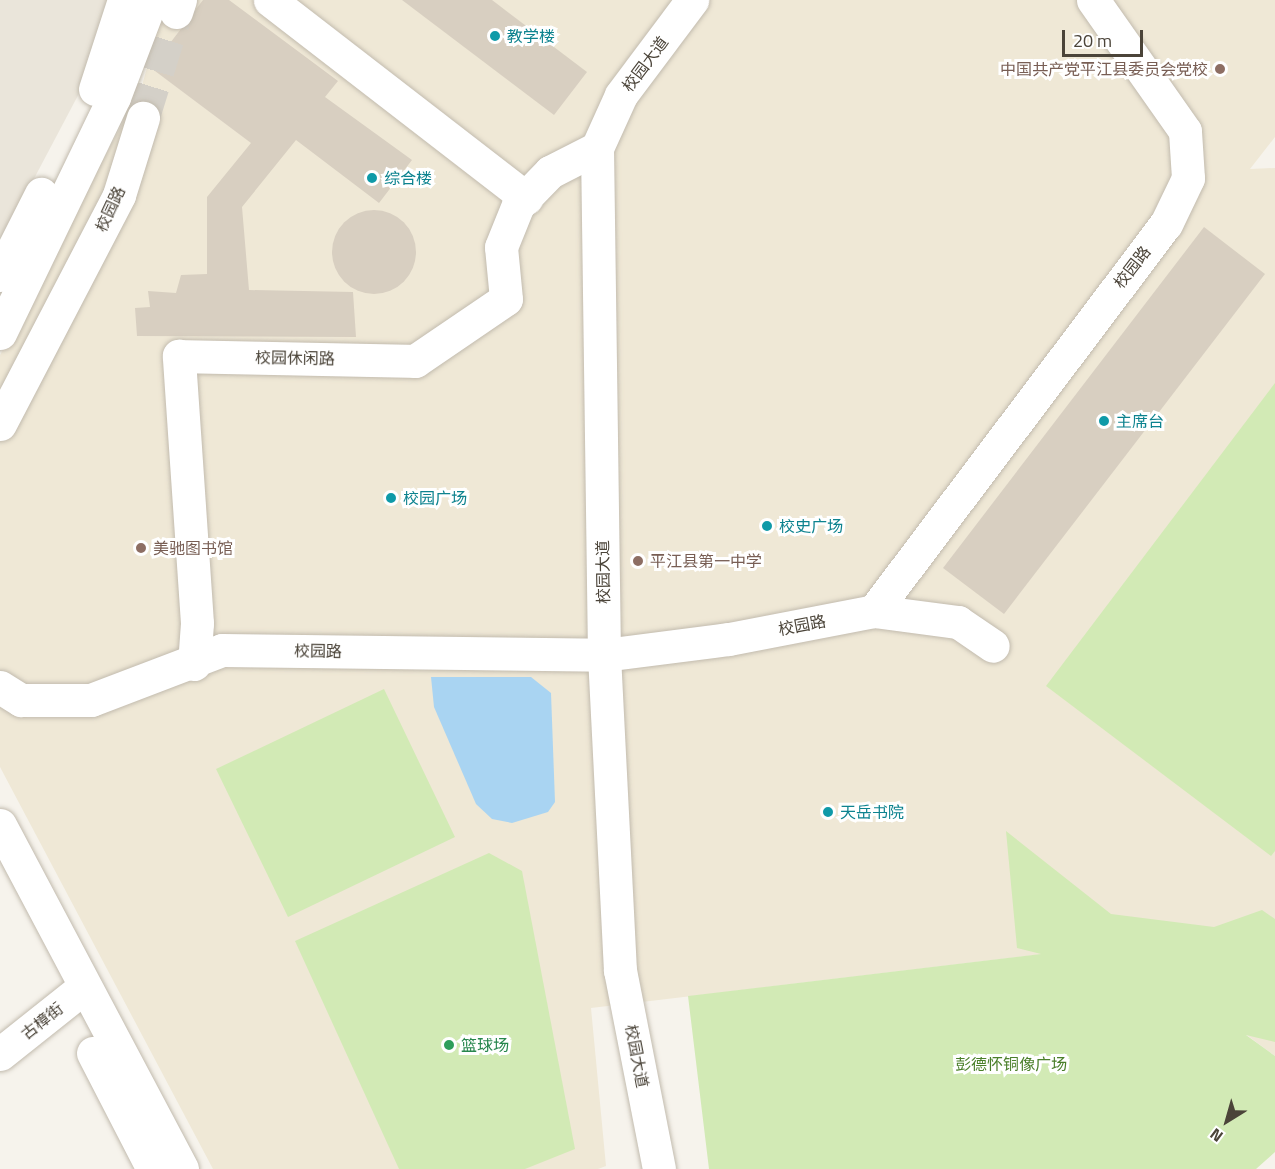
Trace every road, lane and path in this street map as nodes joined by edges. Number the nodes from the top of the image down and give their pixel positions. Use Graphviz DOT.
graph roads {
  1 [pos="124,0"];
  2 [pos="270,0"];
  3 [pos="692,0"];
  4 [pos="1093,0"];
  5 [pos="169,4"];
  6 [pos="143,118"];
  7 [pos="597,148"];
  8 [pos="525,198"];
  9 [pos="0,275"];
  10 [pos="0,333"];
  11 [pos="0,424"];
  12 [pos="874,611"];
  13 [pos="993,646"];
  14 [pos="604,655"];
  15 [pos="194,664"];
  16 [pos="0,687"];
  17 [pos="0,825"];
  18 [pos="0,873"];
  19 [pos="75,995"];
  20 [pos="0,1054"];
  21 [pos="153,1169"];
  22 [pos="182,1169"];
  23 [pos="659,1169"];
  1 -- 9 [label="street"];
  2 -- 8 [label="street"];
  3 -- 7 [label="street, 校园大道"];
  4 -- 12 [label="street, 校园路"];
  5 -- 10 [label="street"];
  6 -- 11 [label="street, 校园路"];
  7 -- 8 [label="street, 校园休闲路"];
  7 -- 14 [label="street, 校园大道"];
  8 -- 15 [label="street, 校园休闲路"];
  12 -- 13 [label="street"];
  12 -- 14 [label="street, 校园路"];
  14 -- 15 [label="street, 校园路"];
  14 -- 23 [label="street, 校园大道"];
  15 -- 16 [label="street, 校园路"];
  17 -- 19 [label="street"];
  18 -- 19 [label="street"];
  19 -- 20 [label="street, 古樟街"];
  19 -- 21 [label="street"];
  19 -- 22 [label="street"];
}
